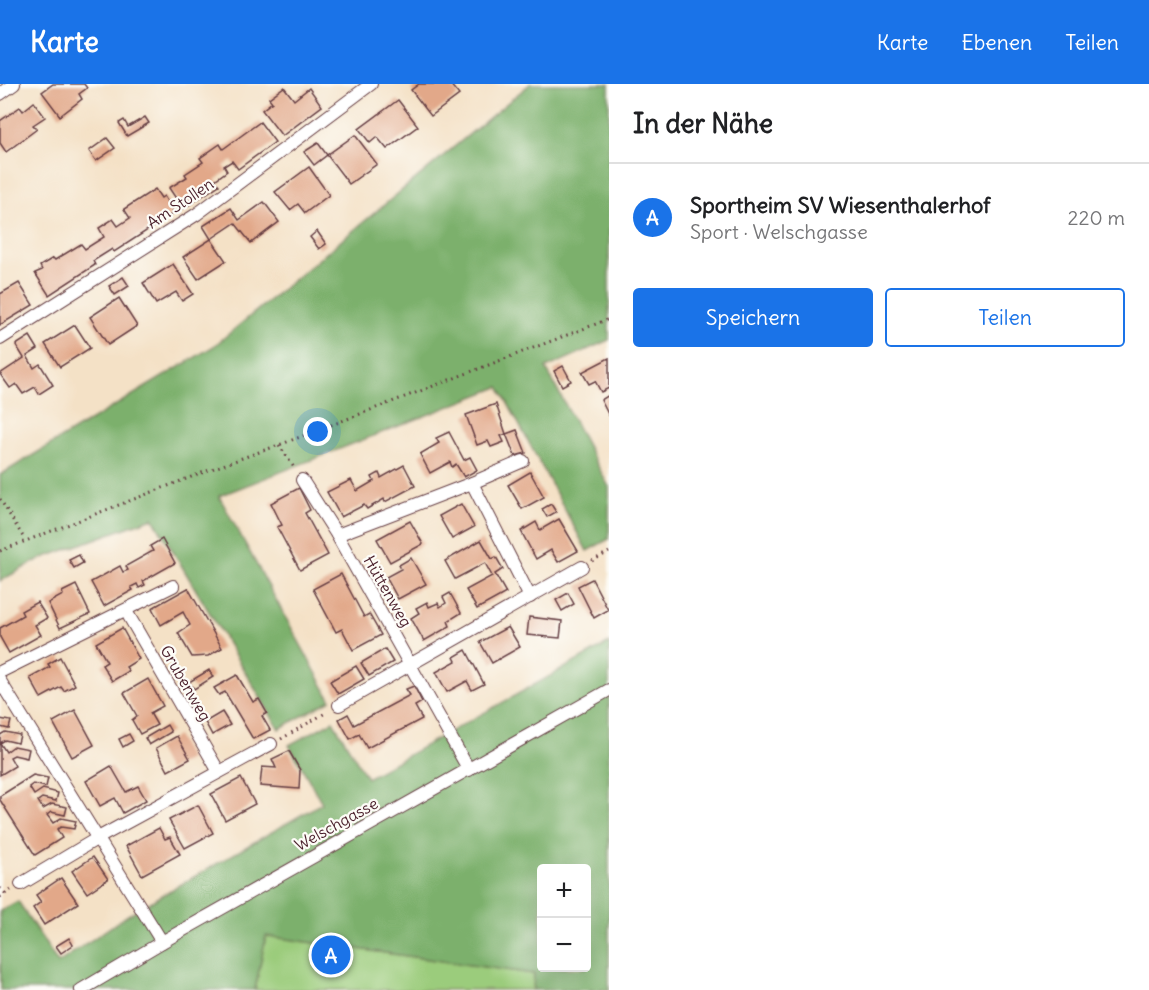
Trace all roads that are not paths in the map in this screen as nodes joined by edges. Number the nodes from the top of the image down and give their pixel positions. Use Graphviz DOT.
graph roads {
  1 [pos="14,84"];
  2 [pos="371,84"];
  3 [pos="0,94"];
  4 [pos="0,339"];
  5 [pos="523,461"];
  6 [pos="302,480"];
  7 [pos="471,483"];
  8 [pos="337,535"];
  9 [pos="582,567"];
  10 [pos="173,586"];
  11 [pos="530,597"];
  12 [pos="126,611"];
  13 [pos="411,664"];
  14 [pos="0,672"];
  15 [pos="0,681"];
  16 [pos="609,690"];
  17 [pos="339,705"];
  18 [pos="271,744"];
  19 [pos="469,770"];
  20 [pos="219,772"];
  21 [pos="98,838"];
  22 [pos="21,884"];
  23 [pos="162,942"];
  24 [pos="81,990"];
  1 -- 3 [label="street"];
  2 -- 4 [label="street, Am Stollen"];
  5 -- 7 [label="street"];
  6 -- 8 [label="street, Hüttenweg"];
  7 -- 8 [label="street"];
  7 -- 11 [label="street"];
  8 -- 13 [label="street, Hüttenweg"];
  9 -- 11 [label="street"];
  10 -- 12 [label="street"];
  11 -- 13 [label="street"];
  12 -- 14 [label="street"];
  12 -- 20 [label="street, Grubenweg"];
  13 -- 17 [label="street"];
  13 -- 19 [label="street, Hüttenweg"];
  15 -- 21 [label="street"];
  16 -- 19 [label="street, Welschgasse"];
  18 -- 20 [label="street"];
  19 -- 23 [label="street, Welschgasse"];
  20 -- 21 [label="street"];
  21 -- 22 [label="street"];
  21 -- 23 [label="street"];
  23 -- 24 [label="street, Welschgasse"];
}
